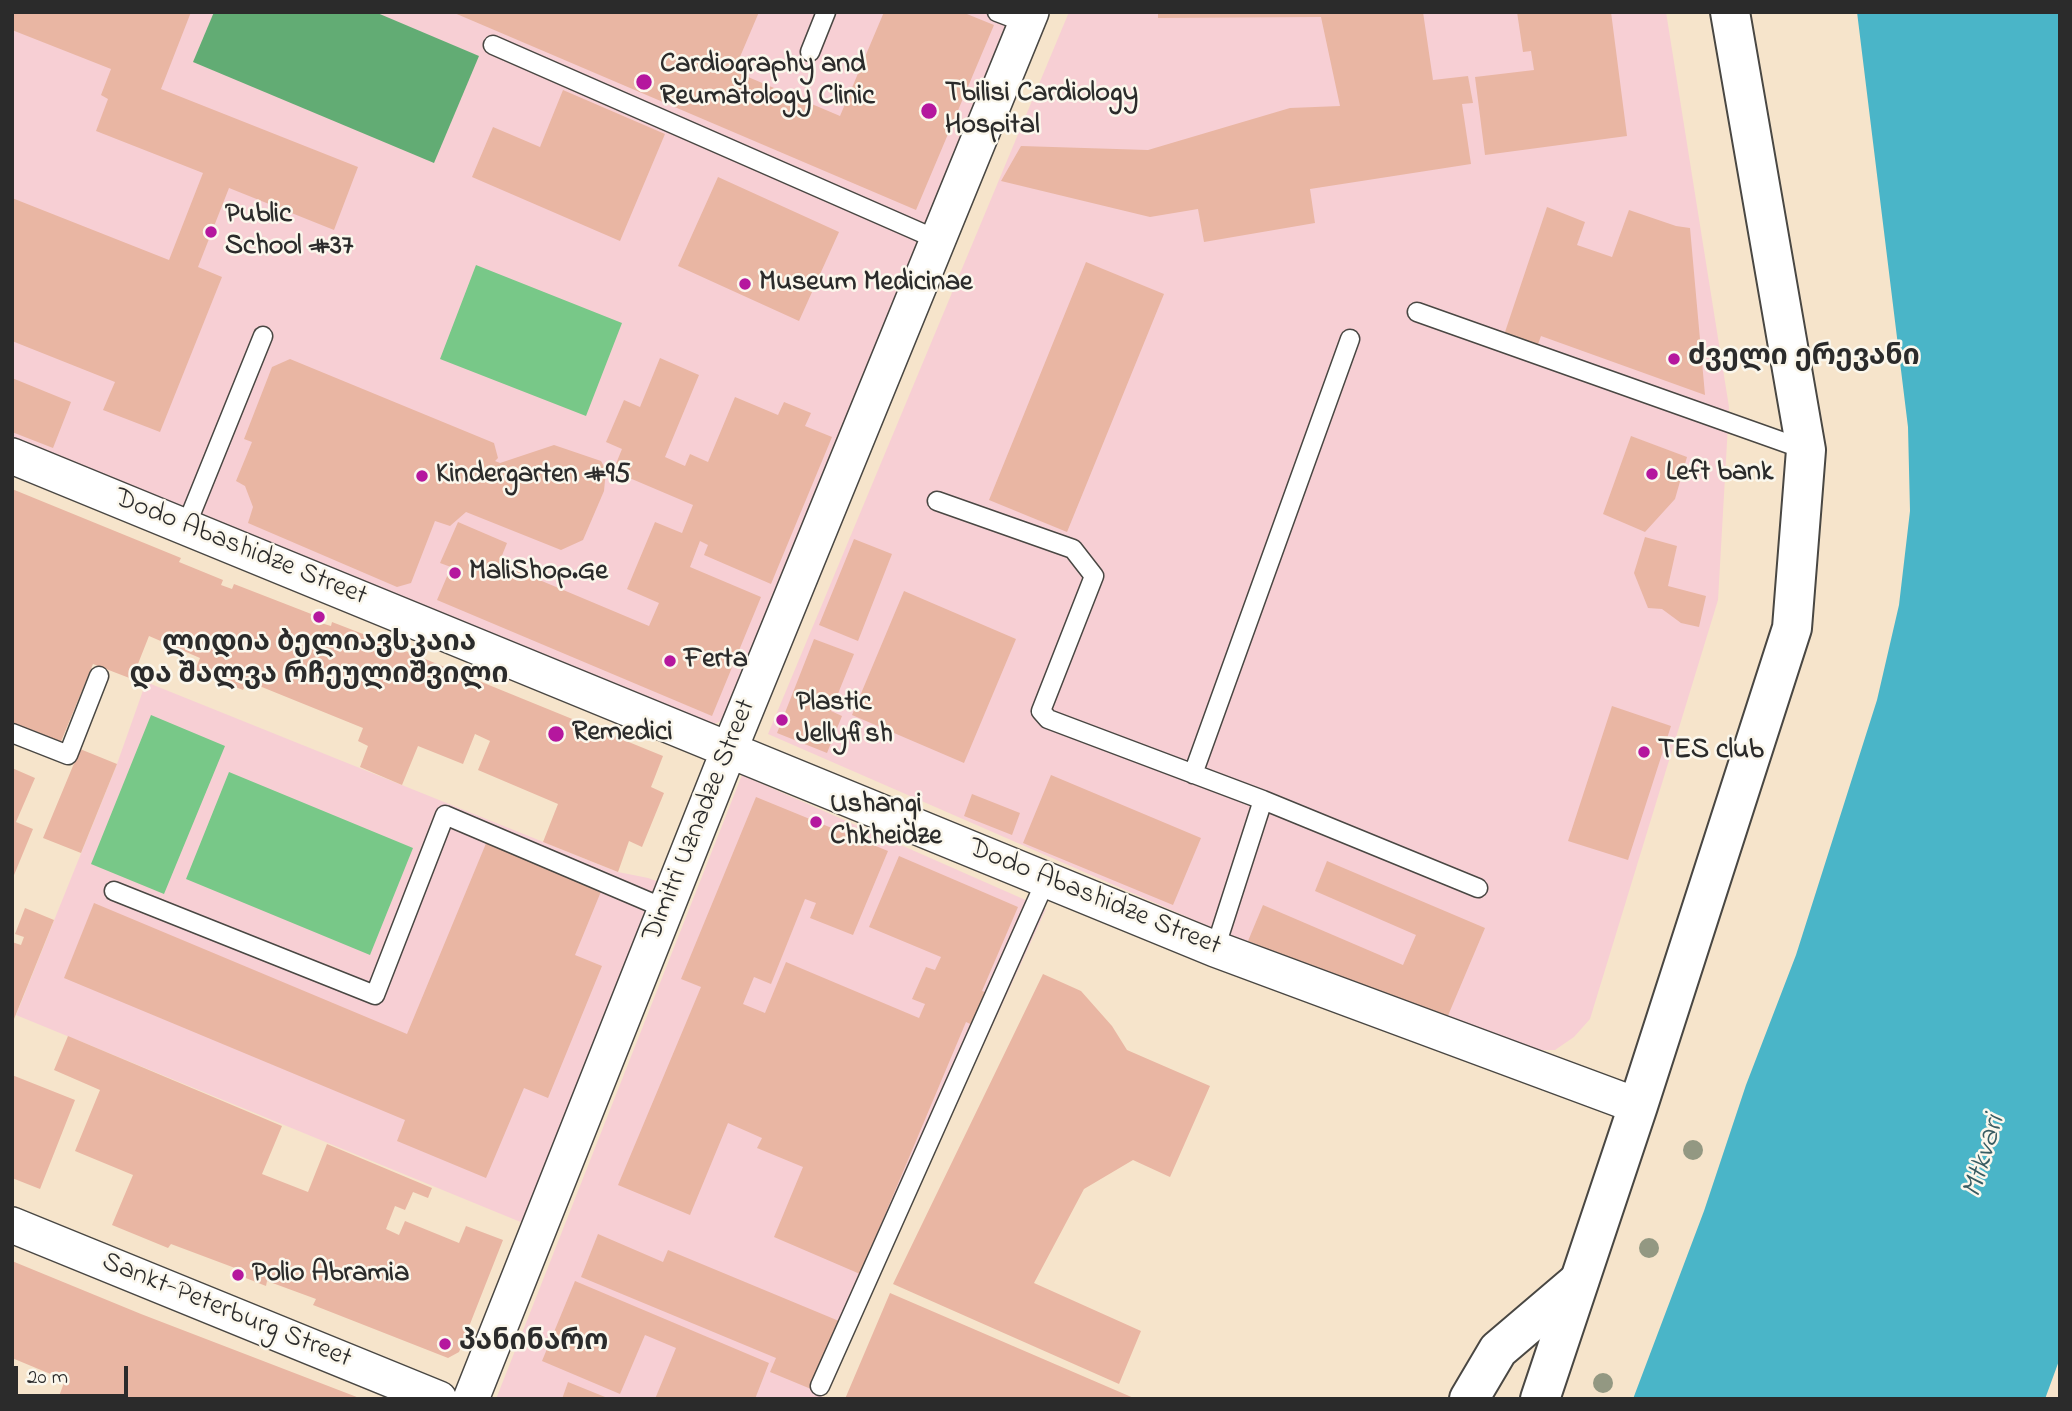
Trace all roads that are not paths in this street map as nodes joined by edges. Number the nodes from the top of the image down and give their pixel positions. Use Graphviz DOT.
graph roads {
  1 [pos="826,12"];
  2 [pos="1730,12"];
  3 [pos="1018,16"];
  4 [pos="493,45"];
  5 [pos="810,52"];
  6 [pos="938,240"];
  7 [pos="1417,312"];
  8 [pos="263,336"];
  9 [pos="1350,339"];
  10 [pos="1806,450"];
  11 [pos="12,456"];
  12 [pos="937,501"];
  13 [pos="186,526"];
  14 [pos="99,676"];
  15 [pos="12,733"];
  16 [pos="729,750"];
  17 [pos="1193,774"];
  18 [pos="1263,800"];
  19 [pos="1046,880"];
  20 [pos="1478,888"];
  21 [pos="114,891"];
  22 [pos="666,909"];
  23 [pos="1215,949"];
  24 [pos="1638,1106"];
  25 [pos="12,1225"];
  26 [pos="1580,1281"];
  27 [pos="820,1386"];
  28 [pos="439,1399"];
  29 [pos="471,1399"];
  30 [pos="1469,1399"];
  31 [pos="1540,1399"];
  1 -- 5 [label="lane"];
  2 -- 10 [label="main road"];
  3 -- 6 [label="street, Dimitri Uznadze Street"];
  4 -- 6 [label="lane"];
  6 -- 16 [label="street, Dimitri Uznadze Street"];
  7 -- 10 [label="lane"];
  8 -- 13 [label="lane"];
  9 -- 17 [label="lane"];
  10 -- 24 [label="main road"];
  11 -- 13 [label="street, Dodo Abashidze Street"];
  12 -- 17 [label="lane"];
  13 -- 16 [label="street, Dodo Abashidze Street"];
  14 -- 15 [label="lane"];
  16 -- 19 [label="street, Dodo Abashidze Street"];
  16 -- 22 [label="street, Dimitri Uznadze Street"];
  17 -- 18 [label="lane"];
  18 -- 20 [label="lane"];
  18 -- 23 [label="lane"];
  19 -- 23 [label="street, Dodo Abashidze Street"];
  19 -- 27 [label="lane"];
  21 -- 22 [label="lane"];
  22 -- 29 [label="street, Dimitri Uznadze Street"];
  23 -- 24 [label="street, Dodo Abashidze Street"];
  24 -- 26 [label="main road"];
  25 -- 28 [label="street, Sankt-Peterburg Street"];
  26 -- 30 [label="main road"];
  26 -- 31 [label="main road"];
}
